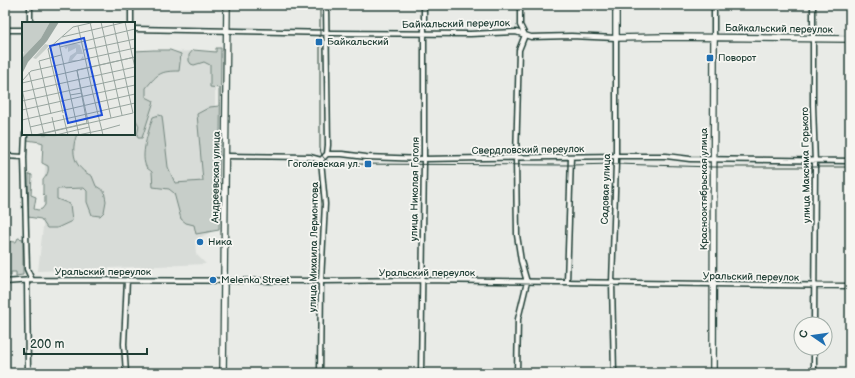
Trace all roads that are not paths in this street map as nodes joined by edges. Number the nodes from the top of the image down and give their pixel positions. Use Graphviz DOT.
graph roads {
  1 [pos="30,5"];
  2 [pos="131,5"];
  3 [pos="227,5"];
  4 [pos="326,5"];
  5 [pos="424,5"];
  6 [pos="520,5"];
  7 [pos="616,5"];
  8 [pos="714,5"];
  9 [pos="813,5"];
  10 [pos="30,22"];
  11 [pos="131,22"];
  12 [pos="135,29"];
  13 [pos="5,30"];
  14 [pos="22,30"];
  15 [pos="228,30"];
  16 [pos="326,32"];
  17 [pos="423,34"];
  18 [pos="525,35"];
  19 [pos="616,38"];
  20 [pos="714,38"];
  21 [pos="814,39"];
  22 [pos="850,39"];
  23 [pos="25,135"];
  24 [pos="327,154"];
  25 [pos="5,156"];
  26 [pos="24,156"];
  27 [pos="225,156"];
  28 [pos="616,156"];
  29 [pos="571,157"];
  30 [pos="516,158"];
  31 [pos="713,158"];
  32 [pos="424,159"];
  33 [pos="321,160"];
  34 [pos="815,160"];
  35 [pos="850,161"];
  36 [pos="30,280"];
  37 [pos="127,280"];
  38 [pos="224,280"];
  39 [pos="422,280"];
  40 [pos="321,281"];
  41 [pos="5,282"];
  42 [pos="527,282"];
  43 [pos="567,282"];
  44 [pos="612,283"];
  45 [pos="714,284"];
  46 [pos="814,286"];
  47 [pos="850,286"];
  48 [pos="814,316"];
  49 [pos="814,356"];
  50 [pos="28,373"];
  51 [pos="126,373"];
  52 [pos="223,373"];
  53 [pos="320,373"];
  54 [pos="421,373"];
  55 [pos="518,373"];
  56 [pos="614,373"];
  57 [pos="713,373"];
  58 [pos="814,373"];
  1 -- 10 [label="street"];
  2 -- 11 [label="street"];
  3 -- 15 [label="main road, Андреевская улица"];
  4 -- 16 [label="street"];
  5 -- 17 [label="street, улица Николая Гоголя"];
  6 -- 18 [label="street"];
  7 -- 19 [label="main road, Садовая улица"];
  8 -- 20 [label="street, Краснооктябрьская улица"];
  9 -- 21 [label="street, улица Максима Горького"];
  12 -- 15 [label="street, Байкальский переулок"];
  13 -- 14 [label="street"];
  15 -- 16 [label="street, Байкальский переулок"];
  15 -- 27 [label="main road, Андреевская улица"];
  16 -- 17 [label="street, Байкальский переулок"];
  16 -- 24 [label="street"];
  17 -- 18 [label="street, Байкальский переулок"];
  17 -- 32 [label="street, улица Николая Гоголя"];
  18 -- 19 [label="street, Байкальский переулок"];
  18 -- 30 [label="street"];
  19 -- 20 [label="main road, Байкальский переулок"];
  19 -- 28 [label="street, Садовая улица"];
  20 -- 21 [label="main road, Байкальский переулок"];
  20 -- 31 [label="main road, Краснооктябрьская улица"];
  21 -- 22 [label="main road, Байкальский переулок"];
  21 -- 34 [label="street, улица Максима Горького"];
  23 -- 26 [label="street"];
  24 -- 32 [label="street, Свердловский переулок"];
  24 -- 33 [label="street"];
  25 -- 26 [label="street"];
  26 -- 36 [label="street"];
  27 -- 33 [label="street"];
  27 -- 38 [label="main road, Андреевская улица"];
  28 -- 29 [label="street, Свердловский переулок"];
  28 -- 31 [label="street, Свердловский переулок"];
  28 -- 44 [label="street, Садовая улица"];
  29 -- 30 [label="street, Свердловский переулок"];
  29 -- 43 [label="street"];
  30 -- 32 [label="street, Свердловский переулок"];
  30 -- 42 [label="street"];
  31 -- 34 [label="street, Свердловский переулок"];
  31 -- 45 [label="main road, Краснооктябрьская улица"];
  32 -- 39 [label="street, улица Николая Гоголя"];
  33 -- 40 [label="street, улица Михаила Лермонтова"];
  34 -- 35 [label="street, Свердловский переулок"];
  34 -- 46 [label="street, улица Максима Горького"];
  36 -- 37 [label="street, Уральский переулок"];
  36 -- 41 [label="street, Уральский переулок"];
  36 -- 50 [label="street"];
  37 -- 38 [label="street, Уральский переулок"];
  37 -- 51 [label="street"];
  38 -- 40 [label="street, Уральский переулок"];
  38 -- 52 [label="main road, Андреевская улица"];
  39 -- 40 [label="street, Уральский переулок"];
  39 -- 42 [label="street, Уральский переулок"];
  39 -- 54 [label="street, улица Николая Гоголя"];
  40 -- 53 [label="street, улица Михаила Лермонтова"];
  42 -- 43 [label="street, Уральский переулок"];
  42 -- 55 [label="street"];
  43 -- 44 [label="street, Уральский переулок"];
  44 -- 45 [label="street, Уральский переулок"];
  44 -- 56 [label="street, Садовая улица"];
  45 -- 46 [label="street, Уральский переулок"];
  45 -- 57 [label="main road, Краснооктябрьская улица"];
  46 -- 47 [label="street, Уральский переулок"];
  46 -- 48 [label="street, улица Максима Горького"];
  49 -- 58 [label="street"];
}
